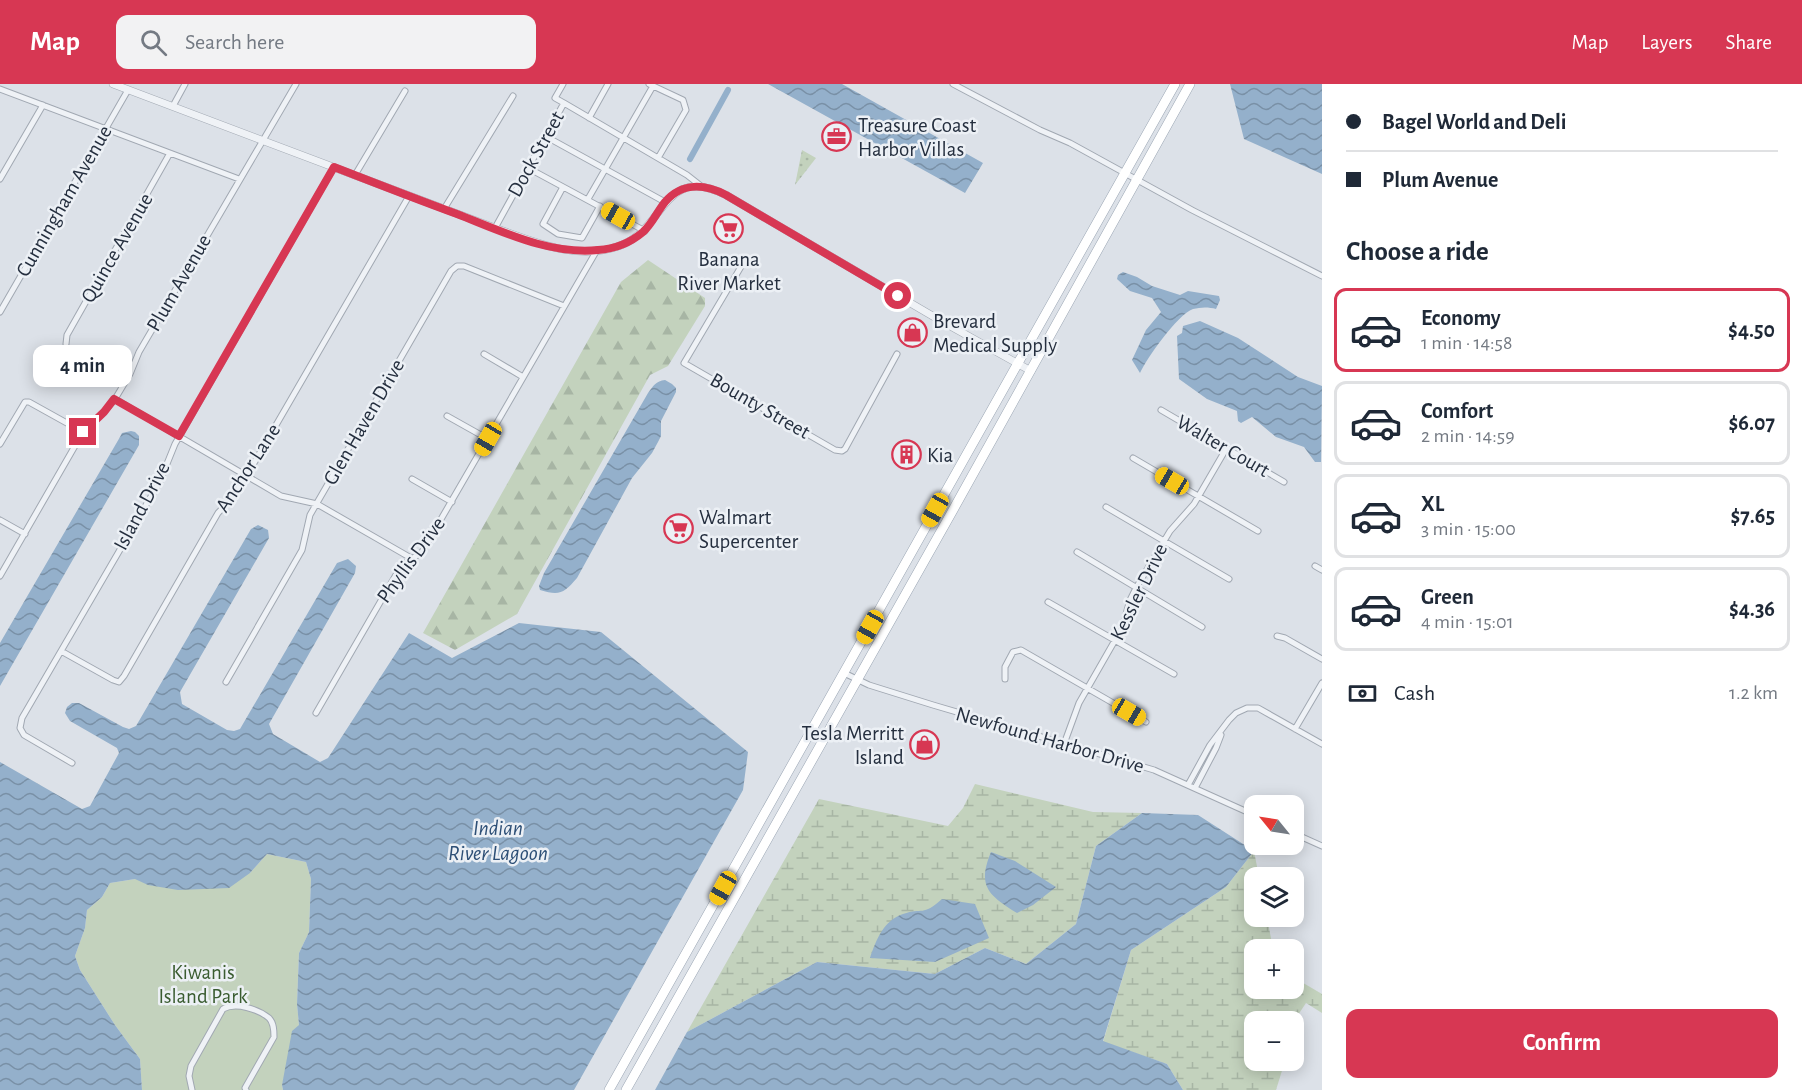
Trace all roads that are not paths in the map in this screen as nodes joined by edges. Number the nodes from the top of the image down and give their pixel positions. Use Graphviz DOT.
graph roads {
  1 [pos="113,84"];
  2 [pos="185,84"];
  3 [pos="296,84"];
  4 [pos="563,84"];
  5 [pos="608,84"];
  6 [pos="953,84"];
  7 [pos="1175,84"];
  8 [pos="1190,84"];
  9 [pos="651,85"];
  10 [pos="0,88"];
  11 [pos="128,90"];
  12 [pos="405,90"];
  13 [pos="513,96"];
  14 [pos="564,103"];
  15 [pos="43,105"];
  16 [pos="173,106"];
  17 [pos="589,118"];
  18 [pos="107,129"];
  19 [pos="545,136"];
  20 [pos="623,138"];
  21 [pos="263,140"];
  22 [pos="171,153"];
  23 [pos="658,158"];
  24 [pos="334,167"];
  25 [pos="528,168"];
  26 [pos="605,169"];
  27 [pos="1125,173"];
  28 [pos="355,175"];
  29 [pos="0,179"];
  30 [pos="239,179"];
  31 [pos="1137,179"];
  32 [pos="701,186"];
  33 [pos="563,187"];
  34 [pos="409,196"];
  35 [pos="588,200"];
  36 [pos="665,202"];
  37 [pos="600,206"];
  38 [pos="444,209"];
  39 [pos="495,228"];
  40 [pos="645,231"];
  41 [pos="597,250"];
  42 [pos="742,265"];
  43 [pos="1322,276"];
  44 [pos="564,306"];
  45 [pos="0,312"];
  46 [pos="66,344"];
  47 [pos="484,354"];
  48 [pos="897,354"];
  49 [pos="1017,363"];
  50 [pos="1031,371"];
  51 [pos="523,377"];
  52 [pos="114,399"];
  53 [pos="1161,410"];
  54 [pos="447,416"];
  55 [pos="83,432"];
  56 [pos="179,436"];
  57 [pos="488,439"];
  58 [pos="0,444"];
  59 [pos="1226,449"];
  60 [pos="1133,458"];
  61 [pos="247,475"];
  62 [pos="412,479"];
  63 [pos="1284,482"];
  64 [pos="1199,497"];
  65 [pos="452,502"];
  66 [pos="317,504"];
  67 [pos="1106,507"];
  68 [pos="0,520"];
  69 [pos="1258,531"];
  70 [pos="25,534"];
  71 [pos="1163,540"];
  72 [pos="1077,552"];
  73 [pos="411,558"];
  74 [pos="1315,567"];
  75 [pos="1322,570"];
  76 [pos="0,576"];
  77 [pos="1229,579"];
  78 [pos="1136,588"];
  79 [pos="1048,602"];
  80 [pos="1202,627"];
  81 [pos="1277,636"];
  82 [pos="1115,641"];
  83 [pos="61,651"];
  84 [pos="1322,659"];
  85 [pos="844,673"];
  86 [pos="1174,674"];
  87 [pos="1005,679"];
  88 [pos="857,680"];
  89 [pos="226,682"];
  90 [pos="1322,683"];
  91 [pos="1088,688"];
  92 [pos="316,713"];
  93 [pos="1146,722"];
  94 [pos="1295,729"];
  95 [pos="1222,731"];
  96 [pos="1064,744"];
  97 [pos="1322,744"];
  98 [pos="72,763"];
  99 [pos="1188,785"];
  100 [pos="1195,788"];
  101 [pos="1244,810"];
  102 [pos="1304,838"];
  103 [pos="1322,846"];
  104 [pos="192,1090"];
  105 [pos="246,1090"];
  106 [pos="609,1090"];
  107 [pos="626,1090"];
  1 -- 11 [label="street"];
  2 -- 16 [label="street"];
  3 -- 21 [label="street, Plum Avenue"];
  4 -- 14 [label="street, Dock Street"];
  5 -- 17 [label="street"];
  6 -- 27 [label="street"];
  7 -- 27 [label="main road"];
  8 -- 31 [label="main road"];
  9 -- 20 [label="street"];
  9 -- 23 [label="street"];
  10 -- 15 [label="street"];
  11 -- 16 [label="street"];
  11 -- 18 [label="street, Cunningham Avenue"];
  12 -- 28 [label="street"];
  13 -- 38 [label="street"];
  14 -- 17 [label="street"];
  14 -- 19 [label="street, Dock Street"];
  15 -- 18 [label="street"];
  15 -- 29 [label="street"];
  16 -- 21 [label="street"];
  17 -- 20 [label="street"];
  18 -- 22 [label="street"];
  18 -- 45 [label="street, Cunningham Avenue"];
  19 -- 25 [label="street, Dock Street"];
  19 -- 26 [label="street"];
  20 -- 23 [label="street"];
  20 -- 26 [label="street"];
  21 -- 24 [label="street"];
  21 -- 30 [label="street, Plum Avenue"];
  22 -- 30 [label="street"];
  22 -- 46 [label="street, Quince Avenue"];
  23 -- 32 [label="street"];
  24 -- 28 [label="street"];
  24 -- 56 [label="street, Island Drive"];
  25 -- 33 [label="street"];
  25 -- 39 [label="street, Dock Street"];
  26 -- 35 [label="street"];
  26 -- 36 [label="street"];
  27 -- 31 [label="street"];
  27 -- 49 [label="main road"];
  28 -- 34 [label="street"];
  30 -- 52 [label="street, Plum Avenue"];
  31 -- 43 [label="street"];
  31 -- 50 [label="main road"];
  32 -- 36 [label="street"];
  32 -- 49 [label="street"];
  33 -- 35 [label="street"];
  33 -- 37 [label="street"];
  34 -- 38 [label="street"];
  34 -- 61 [label="street, Anchor Lane"];
  35 -- 37 [label="street"];
  36 -- 40 [label="street"];
  37 -- 40 [label="street"];
  38 -- 39 [label="street"];
  39 -- 41 [label="street"];
  40 -- 41 [label="street"];
  41 -- 44 [label="street, Phyllis Drive"];
  42 -- 48 [label="street, Bounty Street"];
  44 -- 51 [label="street, Phyllis Drive"];
  44 -- 66 [label="street, Glen Haven Drive"];
  47 -- 51 [label="street"];
  49 -- 50 [label="street"];
  49 -- 85 [label="main road"];
  50 -- 88 [label="main road"];
  51 -- 57 [label="street, Phyllis Drive"];
  52 -- 55 [label="street, Plum Avenue"];
  52 -- 56 [label="street"];
  53 -- 59 [label="street, Walter Court"];
  54 -- 57 [label="street"];
  55 -- 58 [label="street"];
  55 -- 70 [label="street, Plum Avenue"];
  56 -- 61 [label="street"];
  56 -- 83 [label="street, Island Drive"];
  57 -- 65 [label="street, Phyllis Drive"];
  59 -- 63 [label="street, Walter Court"];
  59 -- 64 [label="street, Kessler Drive"];
  60 -- 64 [label="street"];
  61 -- 66 [label="street"];
  61 -- 83 [label="street, Anchor Lane"];
  62 -- 65 [label="street"];
  64 -- 69 [label="street"];
  64 -- 71 [label="street, Kessler Drive"];
  65 -- 73 [label="street, Phyllis Drive"];
  66 -- 73 [label="street"];
  66 -- 89 [label="street, Glen Haven Drive"];
  67 -- 71 [label="street"];
  68 -- 70 [label="street"];
  70 -- 76 [label="street, Plum Avenue"];
  71 -- 77 [label="street"];
  71 -- 78 [label="street, Kessler Drive"];
  72 -- 78 [label="street"];
  73 -- 92 [label="street, Phyllis Drive"];
  74 -- 75 [label="street"];
  78 -- 80 [label="street"];
  78 -- 82 [label="street, Kessler Drive"];
  79 -- 82 [label="street"];
  81 -- 84 [label="street"];
  82 -- 86 [label="street"];
  82 -- 91 [label="street, Kessler Drive"];
  83 -- 98 [label="street, Island Drive"];
  85 -- 88 [label="street, Newfound Harbor Drive"];
  85 -- 106 [label="main road"];
  87 -- 91 [label="street"];
  88 -- 96 [label="street, Newfound Harbor Drive"];
  88 -- 107 [label="main road"];
  90 -- 94 [label="street"];
  91 -- 93 [label="street"];
  91 -- 96 [label="street, Kessler Drive"];
  94 -- 95 [label="street"];
  94 -- 97 [label="street"];
  95 -- 99 [label="street"];
  95 -- 100 [label="street"];
  96 -- 99 [label="street, Newfound Harbor Drive"];
  99 -- 100 [label="street, Newfound Harbor Drive"];
  100 -- 101 [label="street, Newfound Harbor Drive"];
  102 -- 103 [label="street"];
  104 -- 105 [label="street"];
}
